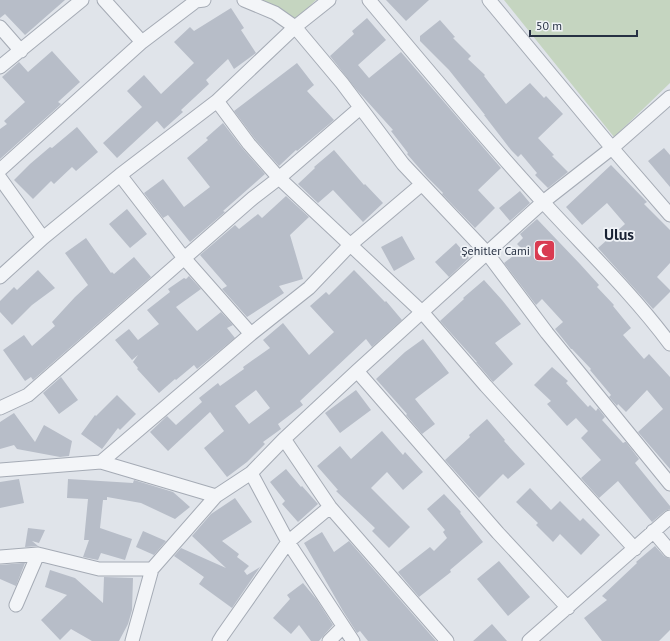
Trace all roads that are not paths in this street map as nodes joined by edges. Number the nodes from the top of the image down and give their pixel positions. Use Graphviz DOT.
graph roads {
  1 [pos="82,0"];
  2 [pos="104,0"];
  3 [pos="204,0"];
  4 [pos="244,0"];
  5 [pos="329,0"];
  6 [pos="369,0"];
  7 [pos="489,0"];
  8 [pos="0,27"];
  9 [pos="295,27"];
  10 [pos="142,42"];
  11 [pos="21,51"];
  12 [pos="0,67"];
  13 [pos="670,97"];
  14 [pos="217,101"];
  15 [pos="360,108"];
  16 [pos="612,148"];
  17 [pos="0,170"];
  18 [pos="120,175"];
  19 [pos="0,178"];
  20 [pos="279,178"];
  21 [pos="422,184"];
  22 [pos="543,202"];
  23 [pos="670,215"];
  24 [pos="43,238"];
  25 [pos="350,245"];
  26 [pos="487,253"];
  27 [pos="184,258"];
  28 [pos="0,277"];
  29 [pos="422,312"];
  30 [pos="251,334"];
  31 [pos="670,344"];
  32 [pos="357,371"];
  33 [pos="0,408"];
  34 [pos="284,439"];
  35 [pos="101,462"];
  36 [pos="0,470"];
  37 [pos="251,473"];
  38 [pos="670,484"];
  39 [pos="216,496"];
  40 [pos="330,507"];
  41 [pos="670,516"];
  42 [pos="653,531"];
  43 [pos="288,542"];
  44 [pos="635,549"];
  45 [pos="670,551"];
  46 [pos="38,554"];
  47 [pos="0,557"];
  48 [pos="152,569"];
  49 [pos="16,605"];
  50 [pos="568,608"];
  51 [pos="342,627"];
  52 [pos="132,641"];
  53 [pos="219,641"];
  54 [pos="330,641"];
  55 [pos="352,641"];
  56 [pos="447,641"];
  57 [pos="529,641"];
  1 -- 11 [label="street"];
  2 -- 10 [label="street"];
  3 -- 10 [label="street"];
  4 -- 9 [label="street"];
  5 -- 9 [label="street"];
  6 -- 22 [label="street"];
  7 -- 16 [label="street"];
  8 -- 11 [label="street"];
  9 -- 14 [label="street"];
  9 -- 15 [label="street"];
  10 -- 17 [label="street"];
  11 -- 12 [label="street"];
  13 -- 16 [label="street"];
  14 -- 18 [label="street"];
  14 -- 20 [label="street"];
  15 -- 20 [label="street"];
  15 -- 21 [label="street"];
  16 -- 22 [label="street"];
  16 -- 23 [label="street"];
  18 -- 24 [label="street"];
  18 -- 27 [label="street"];
  19 -- 24 [label="street"];
  20 -- 25 [label="street"];
  20 -- 27 [label="street"];
  21 -- 25 [label="street"];
  21 -- 26 [label="street"];
  22 -- 26 [label="street"];
  22 -- 31 [label="street"];
  24 -- 28 [label="street"];
  25 -- 29 [label="street"];
  25 -- 30 [label="street"];
  26 -- 29 [label="street"];
  26 -- 38 [label="street"];
  27 -- 30 [label="street"];
  27 -- 33 [label="street"];
  29 -- 32 [label="street"];
  29 -- 44 [label="street"];
  30 -- 35 [label="street"];
  32 -- 34 [label="street"];
  32 -- 50 [label="street"];
  34 -- 37 [label="street"];
  34 -- 40 [label="street"];
  35 -- 36 [label="street"];
  35 -- 39 [label="street"];
  37 -- 39 [label="street"];
  37 -- 43 [label="street"];
  39 -- 48 [label="street"];
  40 -- 43 [label="street"];
  40 -- 56 [label="street"];
  41 -- 42 [label="street"];
  42 -- 44 [label="street"];
  42 -- 45 [label="street"];
  43 -- 51 [label="street"];
  43 -- 53 [label="street"];
  44 -- 50 [label="street"];
  46 -- 47 [label="street"];
  46 -- 48 [label="street"];
  46 -- 49 [label="street"];
  48 -- 52 [label="street"];
  50 -- 57 [label="street"];
  51 -- 54 [label="street"];
  51 -- 55 [label="street"];
}
